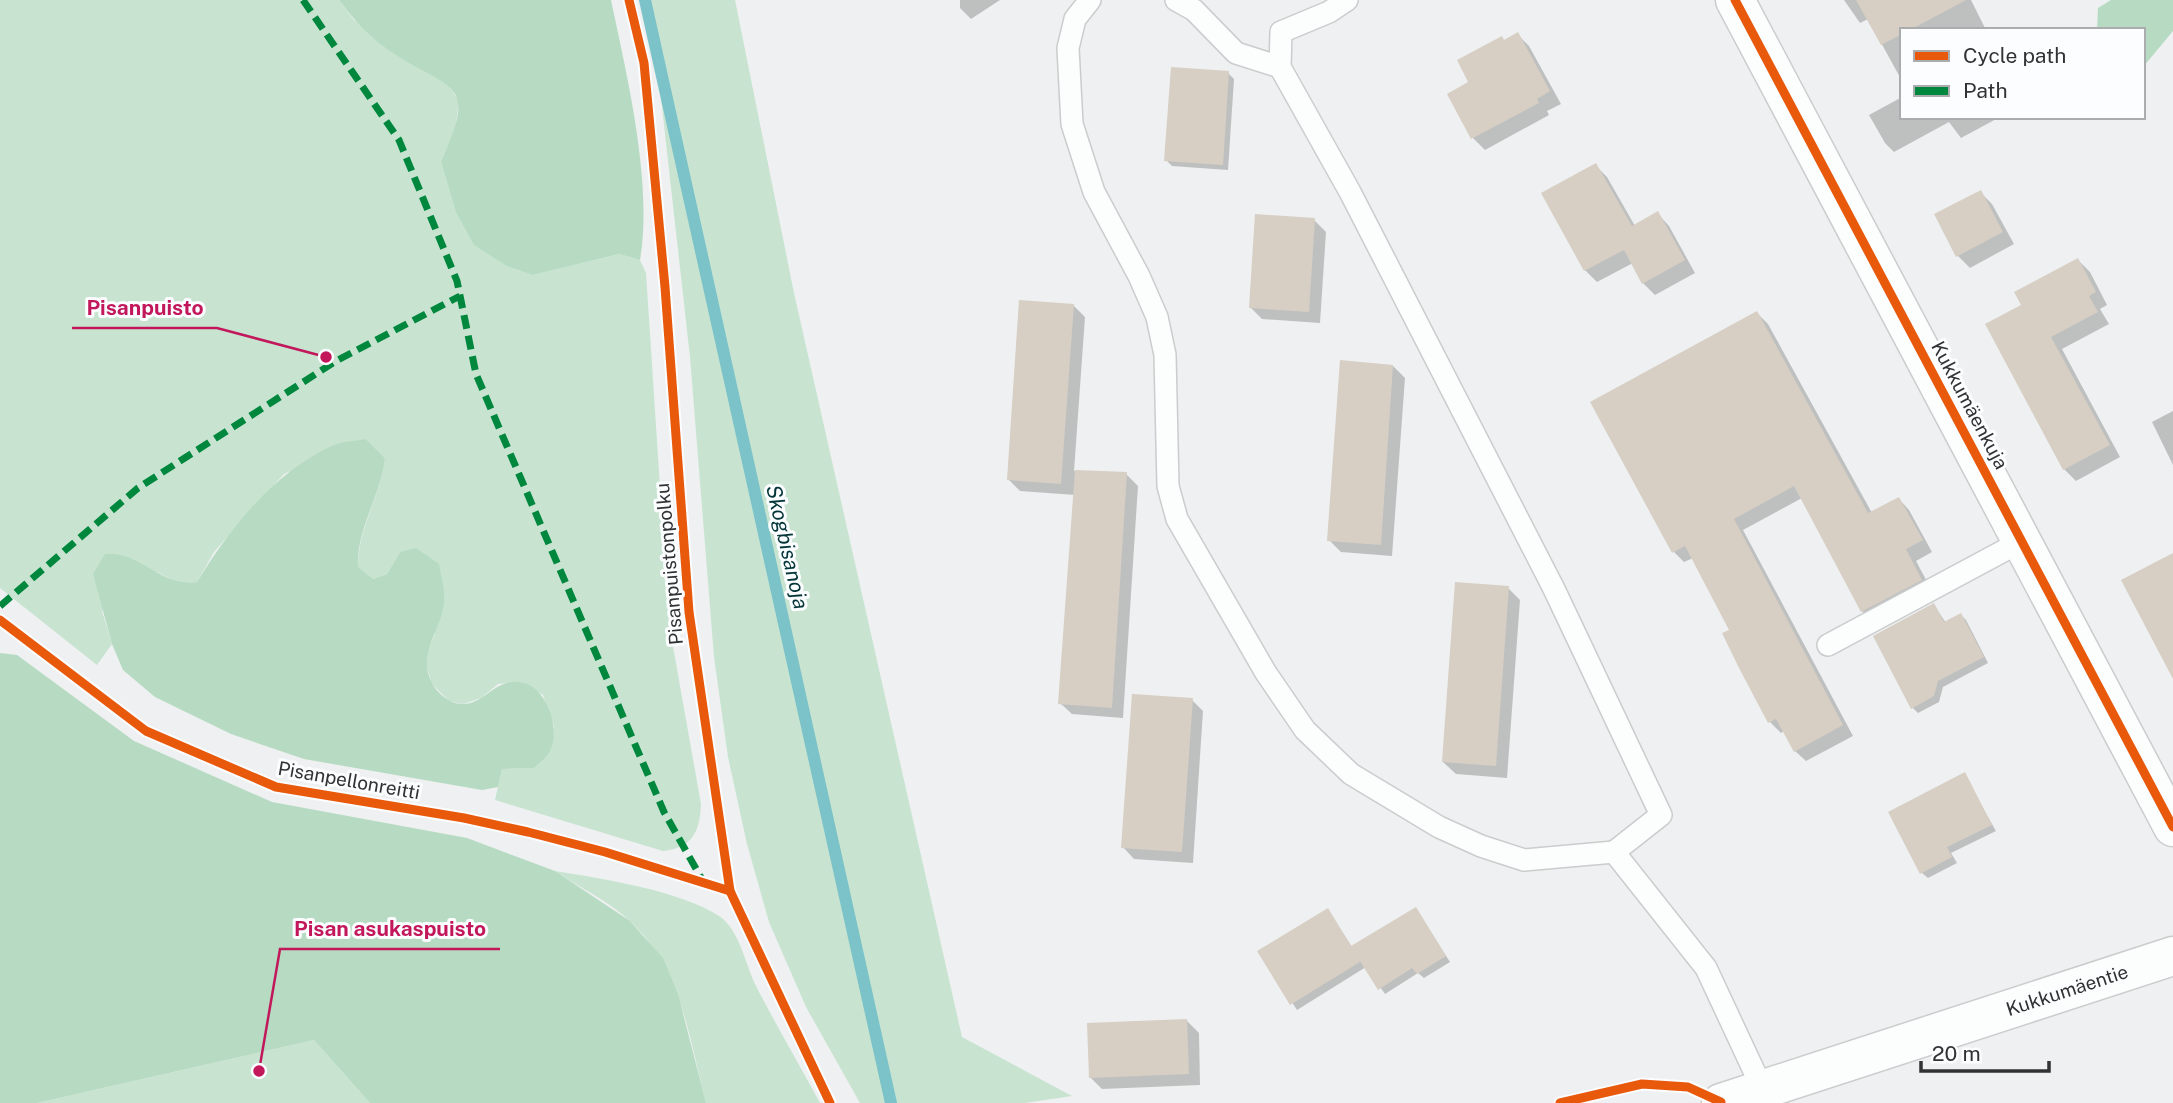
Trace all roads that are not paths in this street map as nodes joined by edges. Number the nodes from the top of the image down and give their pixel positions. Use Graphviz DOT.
graph roads {
  1 [pos="1090,0"];
  2 [pos="1176,0"];
  3 [pos="1347,0"];
  4 [pos="1735,0"];
  5 [pos="1280,67"];
  6 [pos="2022,541"];
  7 [pos="1828,645"];
  8 [pos="2173,827"];
  9 [pos="1614,852"];
  10 [pos="2173,956"];
  11 [pos="1762,1088"];
  12 [pos="1721,1103"];
  1 -- 9 [label="lane"];
  2 -- 5 [label="lane"];
  3 -- 5 [label="lane"];
  4 -- 6 [label="street, Kukkumäenkuja"];
  5 -- 9 [label="lane"];
  6 -- 7 [label="lane"];
  6 -- 8 [label="street, Kukkumäenkuja"];
  9 -- 11 [label="lane"];
  10 -- 11 [label="street, Kukkumäentie"];
  11 -- 12 [label="street, Kukkumäentie"];
}
